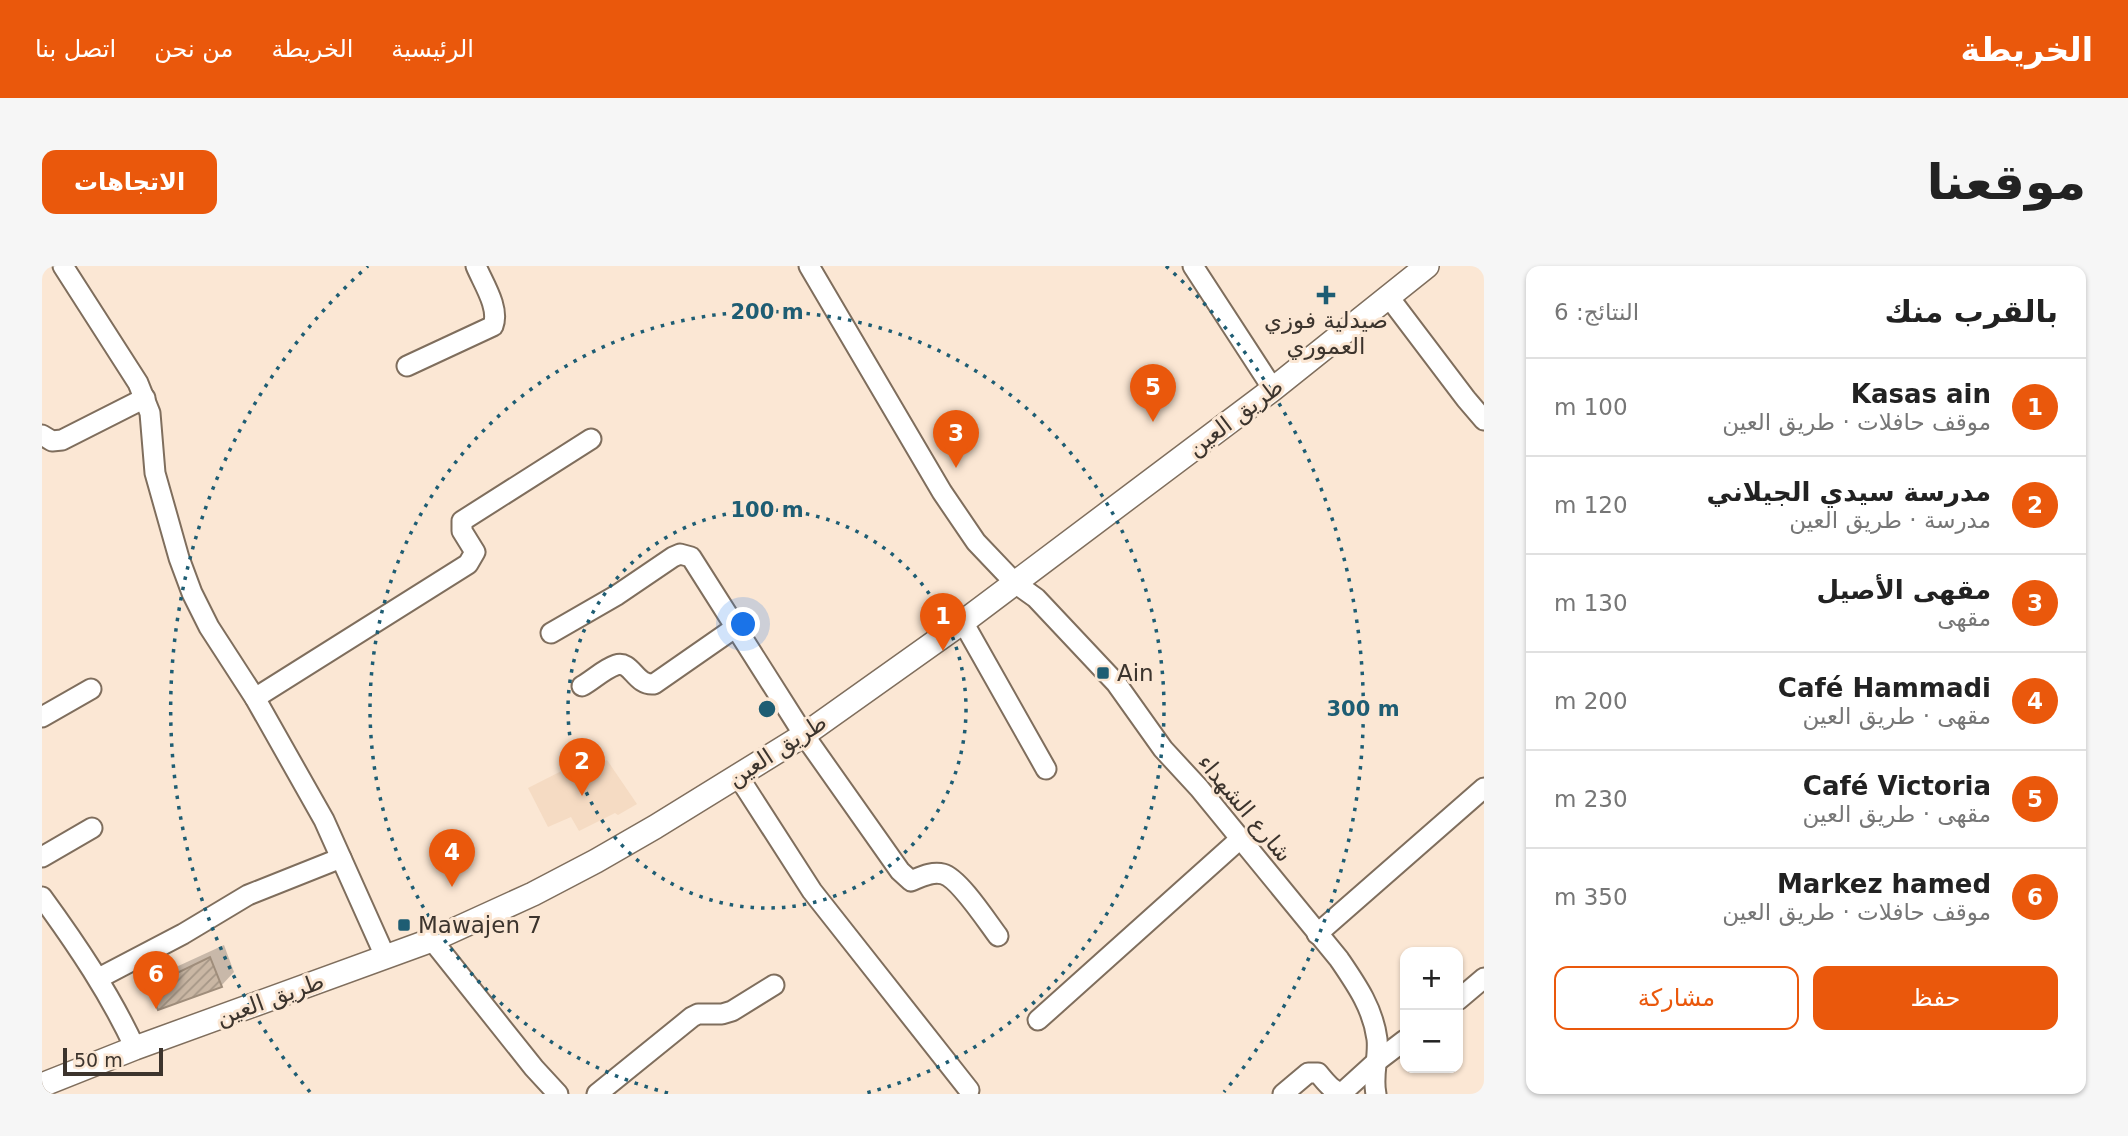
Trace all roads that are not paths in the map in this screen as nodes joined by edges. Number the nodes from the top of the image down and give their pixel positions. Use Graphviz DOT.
graph roads {
  1 [pos="63,266"];
  2 [pos="476,266"];
  3 [pos="809,266"];
  4 [pos="1193,266"];
  5 [pos="1427,266"];
  6 [pos="1388,296"];
  7 [pos="407,366"];
  8 [pos="1273,389"];
  9 [pos="145,398"];
  10 [pos="1484,420"];
  11 [pos="42,435"];
  12 [pos="591,439"];
  13 [pos="1015,583"];
  14 [pos="963,622"];
  15 [pos="736,627"];
  16 [pos="551,633"];
  17 [pos="582,686"];
  18 [pos="91,688"];
  19 [pos="254,698"];
  20 [pos="42,717"];
  21 [pos="804,735"];
  22 [pos="1046,769"];
  23 [pos="737,776"];
  24 [pos="1484,788"];
  25 [pos="92,828"];
  26 [pos="1240,839"];
  27 [pos="42,857"];
  28 [pos="341,858"];
  29 [pos="42,897"];
  30 [pos="1317,934"];
  31 [pos="998,936"];
  32 [pos="432,940"];
  33 [pos="385,956"];
  34 [pos="99,978"];
  35 [pos="1484,978"];
  36 [pos="774,985"];
  37 [pos="1463,996"];
  38 [pos="1038,1020"];
  39 [pos="1400,1044"];
  40 [pos="135,1048"];
  41 [pos="1376,1062"];
  42 [pos="42,1085"];
  43 [pos="970,1090"];
  44 [pos="558,1094"];
  45 [pos="597,1094"];
  46 [pos="1283,1094"];
  47 [pos="1376,1094"];
  1 -- 9 [label="street"];
  2 -- 7 [label="street"];
  3 -- 13 [label="street, شارع الشهداء"];
  4 -- 8 [label="street"];
  5 -- 6 [label="main road, طريق العين"];
  6 -- 8 [label="main road, طريق العين"];
  6 -- 10 [label="street"];
  8 -- 13 [label="main road, طريق العين"];
  9 -- 11 [label="street"];
  9 -- 19 [label="street"];
  12 -- 19 [label="street"];
  13 -- 14 [label="main road, طريق العين"];
  13 -- 26 [label="street, شارع الشهداء"];
  14 -- 21 [label="main road, طريق العين"];
  14 -- 22 [label="street"];
  15 -- 16 [label="street"];
  15 -- 17 [label="street"];
  15 -- 21 [label="street"];
  18 -- 20 [label="street"];
  19 -- 28 [label="street"];
  21 -- 23 [label="main road, طريق العين"];
  21 -- 31 [label="street"];
  23 -- 32 [label="main road, طريق العين"];
  23 -- 43 [label="street"];
  24 -- 30 [label="street"];
  25 -- 27 [label="street"];
  26 -- 30 [label="street, شارع الشهداء"];
  26 -- 38 [label="street"];
  28 -- 33 [label="street"];
  28 -- 34 [label="street"];
  29 -- 34 [label="street"];
  30 -- 41 [label="street, شارع الشهداء"];
  32 -- 33 [label="main road, طريق العين"];
  32 -- 44 [label="street"];
  33 -- 40 [label="main road, طريق العين"];
  34 -- 40 [label="street"];
  35 -- 37 [label="street"];
  36 -- 45 [label="street"];
  39 -- 41 [label="street"];
  40 -- 42 [label="main road, طريق العين"];
  41 -- 46 [label="street"];
  41 -- 47 [label="street, شارع الشهداء"];
}
